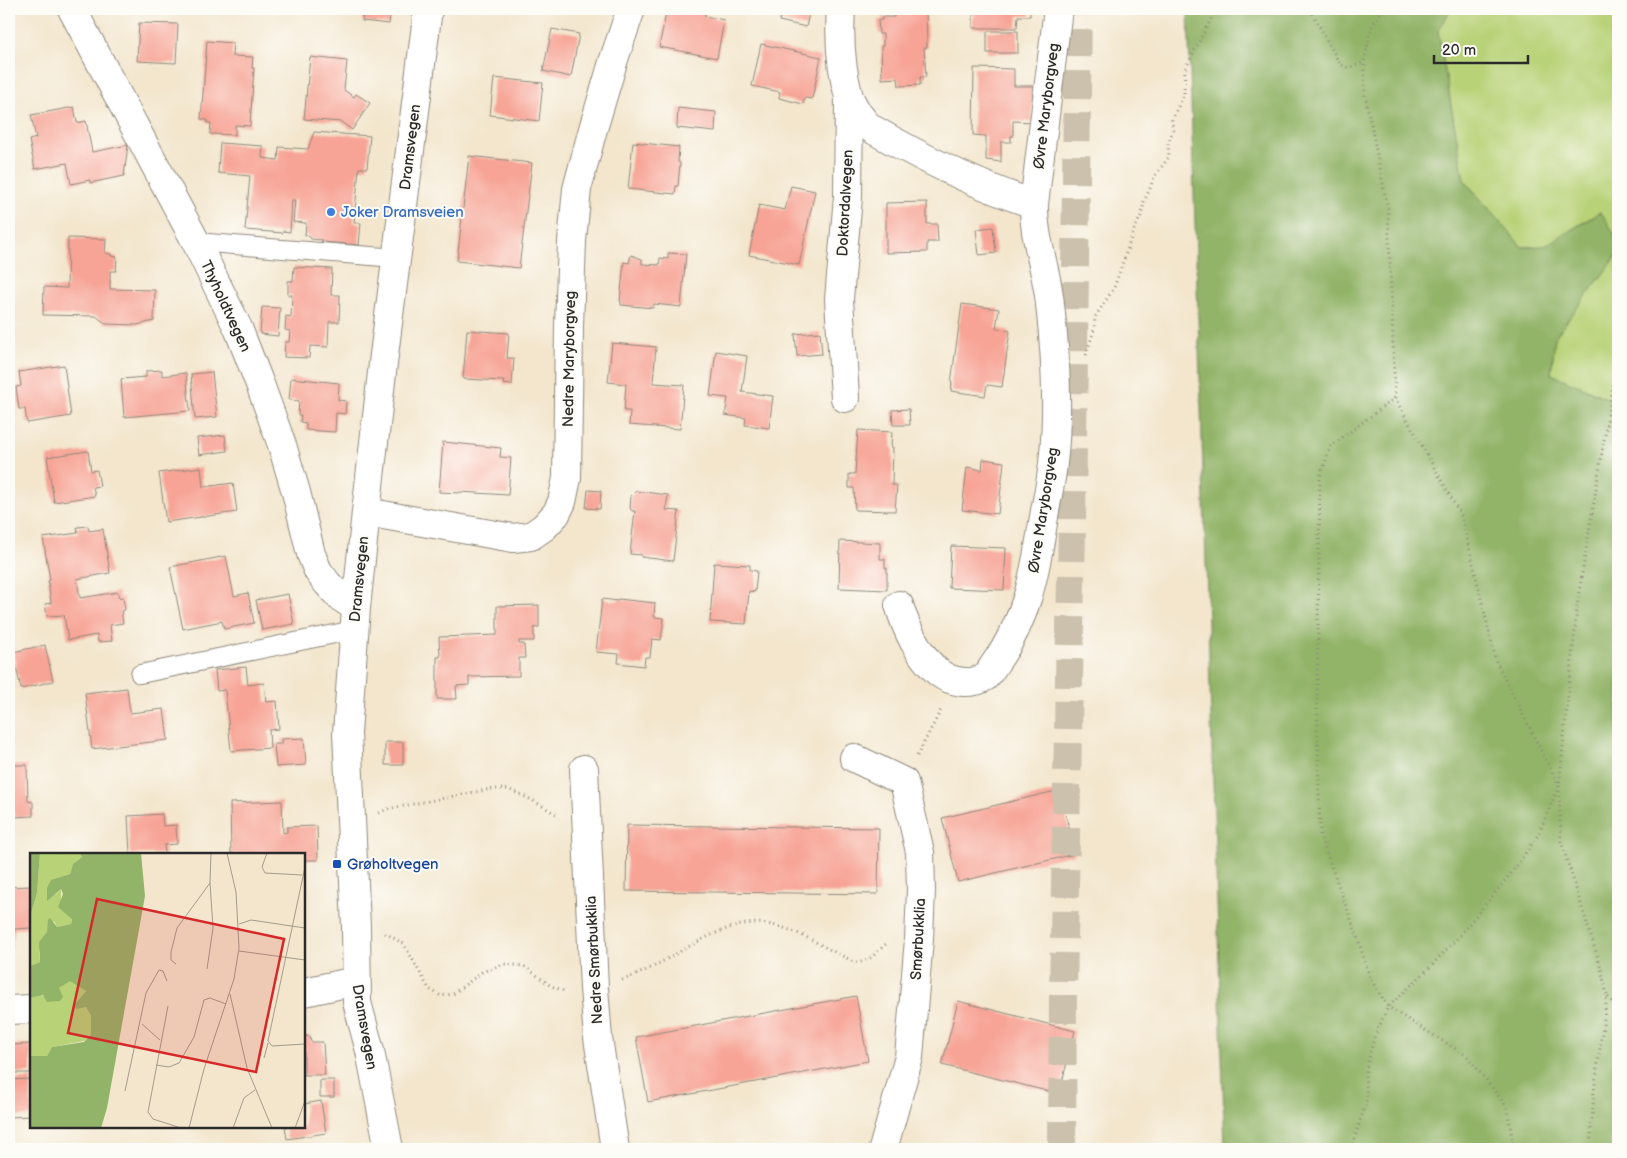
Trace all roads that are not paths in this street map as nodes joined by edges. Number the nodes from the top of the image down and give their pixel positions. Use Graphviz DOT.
graph roads {
  1 [pos="428,9"];
  2 [pos="631,9"];
  3 [pos="840,9"];
  4 [pos="1058,9"];
  5 [pos="80,12"];
  6 [pos="849,97"];
  7 [pos="1034,204"];
  8 [pos="196,242"];
  9 [pos="396,258"];
  10 [pos="845,398"];
  11 [pos="366,512"];
  12 [pos="899,605"];
  13 [pos="355,619"];
  14 [pos="140,674"];
  15 [pos="854,758"];
  16 [pos="584,769"];
  17 [pos="356,981"];
  18 [pos="305,992"];
  19 [pos="30,1009"];
  20 [pos="9,1010"];
  21 [pos="389,1149"];
  22 [pos="615,1149"];
  23 [pos="883,1149"];
  1 -- 9 [label="street, Dramsvegen"];
  2 -- 11 [label="street, Nedre Maryborgveg"];
  3 -- 6 [label="street, Doktordalvegen"];
  4 -- 7 [label="street, Øvre Maryborgveg"];
  5 -- 8 [label="street, Thyholdtvegen"];
  6 -- 7 [label="street"];
  6 -- 10 [label="street, Doktordalvegen"];
  7 -- 12 [label="street, Øvre Maryborgveg"];
  8 -- 9 [label="lane"];
  8 -- 13 [label="street, Thyholdtvegen"];
  9 -- 11 [label="street, Dramsvegen"];
  11 -- 13 [label="street, Dramsvegen"];
  13 -- 14 [label="lane"];
  13 -- 17 [label="street, Dramsvegen"];
  15 -- 23 [label="street, Smørbukklia"];
  16 -- 22 [label="street, Nedre Smørbukklia"];
  17 -- 18 [label="street"];
  17 -- 21 [label="street, Dramsvegen"];
  19 -- 20 [label="street"];
}
